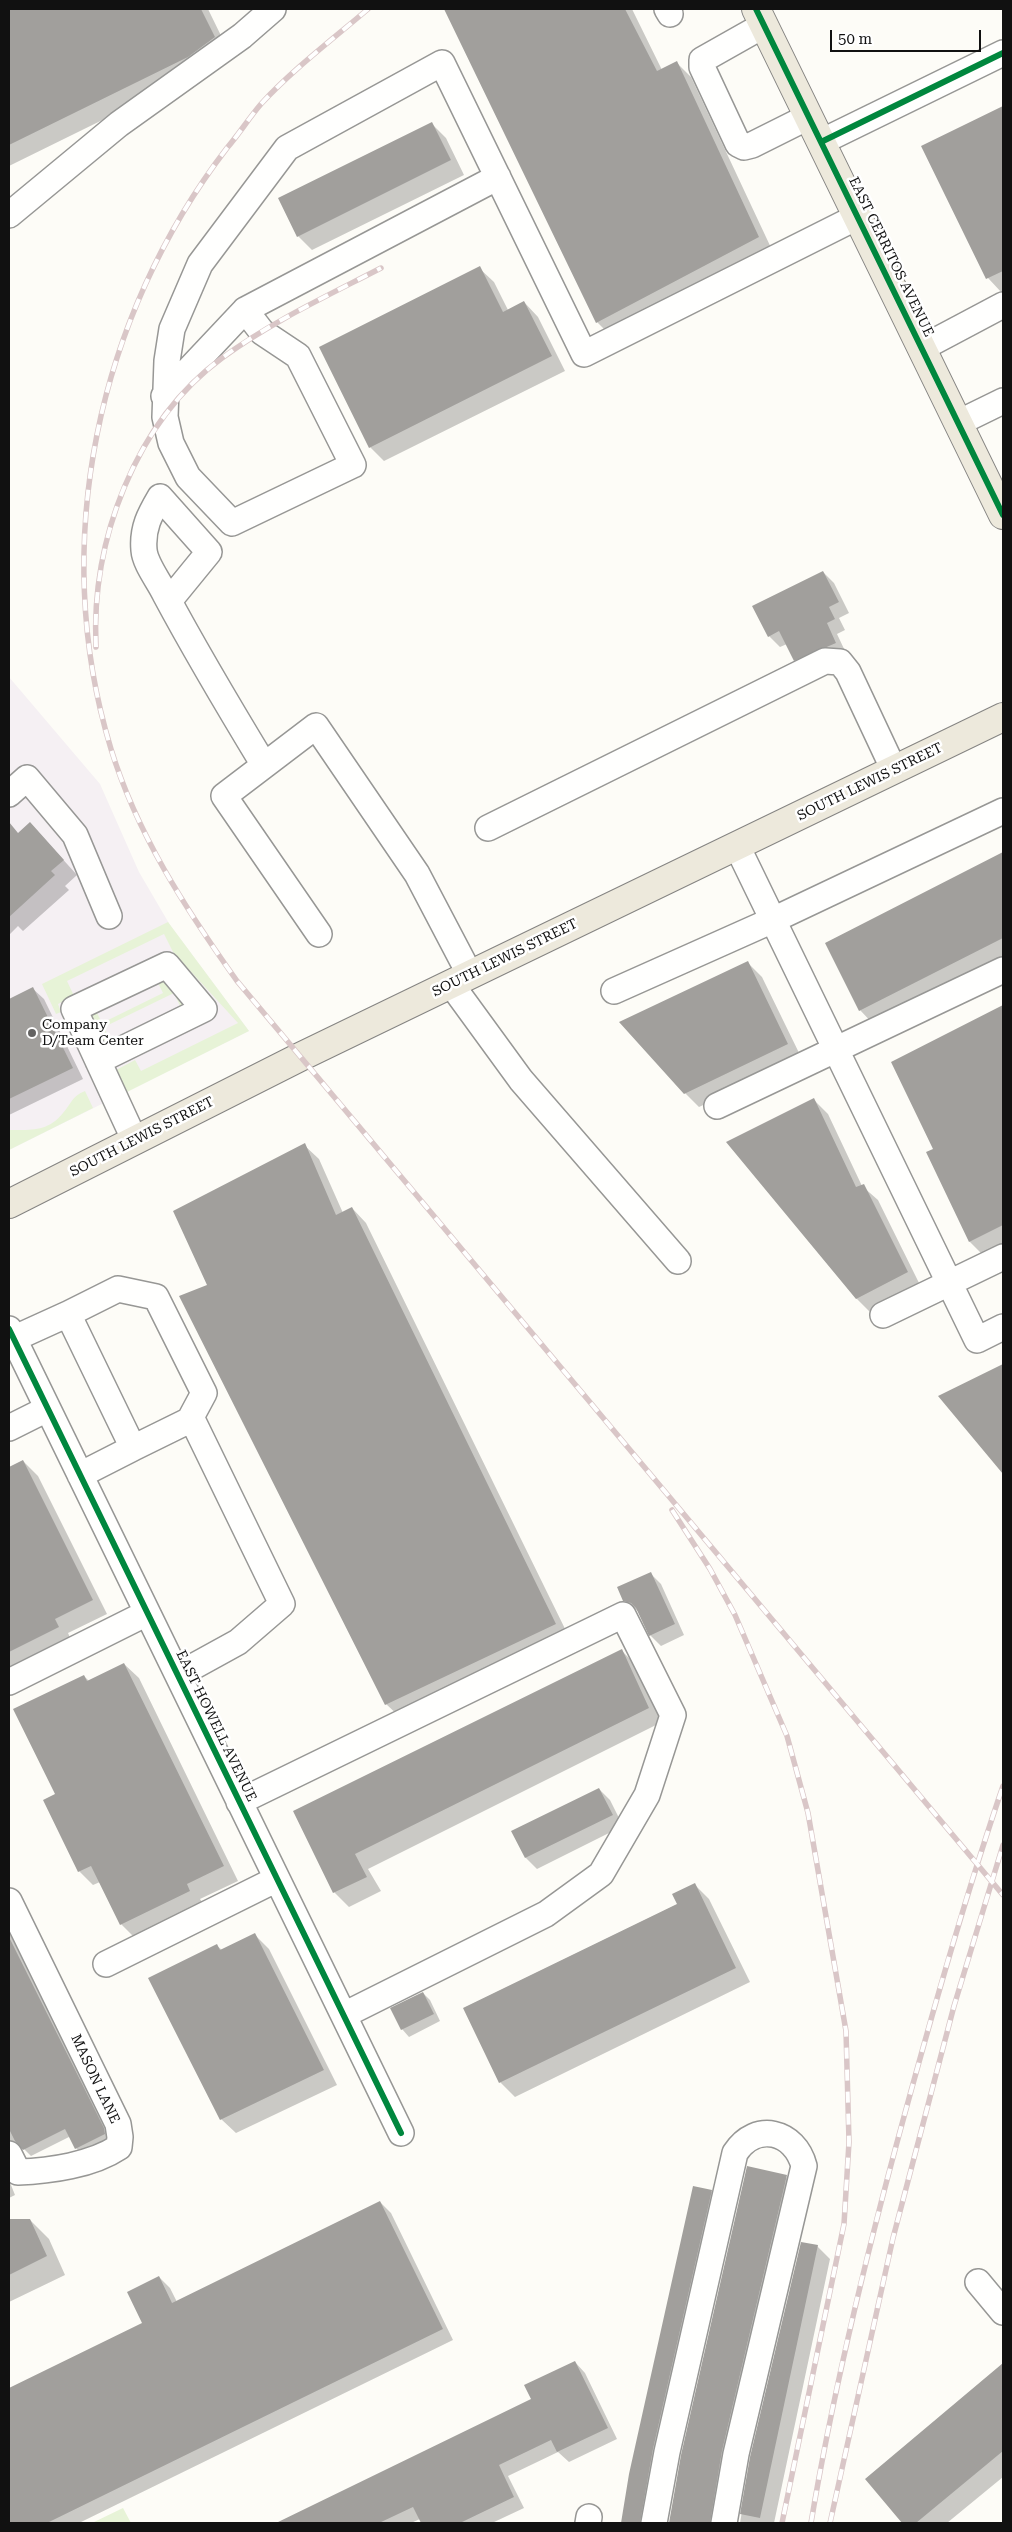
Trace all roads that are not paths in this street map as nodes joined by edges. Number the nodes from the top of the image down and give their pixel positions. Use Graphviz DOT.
graph roads {
  1 [pos="273,9"];
  2 [pos="760,17"];
  3 [pos="1003,53"];
  4 [pos="808,117"];
  5 [pos="821,142"];
  6 [pos="498,177"];
  7 [pos="9,215"];
  8 [pos="858,217"];
  9 [pos="1003,305"];
  10 [pos="245,310"];
  11 [pos="922,348"];
  12 [pos="164,396"];
  13 [pos="1003,401"];
  14 [pos="958,422"];
  15 [pos="1003,515"];
  16 [pos="169,600"];
  17 [pos="1003,717"];
  18 [pos="264,765"];
  19 [pos="894,770"];
  20 [pos="9,794"];
  21 [pos="1003,812"];
  22 [pos="488,828"];
  23 [pos="737,846"];
  24 [pos="110,916"];
  25 [pos="773,920"];
  26 [pos="319,934"];
  27 [pos="1003,970"];
  28 [pos="461,980"];
  29 [pos="614,991"];
  30 [pos="835,1049"];
  31 [pos="98,1061"];
  32 [pos="717,1106"];
  33 [pos="135,1141"];
  34 [pos="9,1204"];
  35 [pos="1003,1257"];
  36 [pos="678,1261"];
  37 [pos="949,1284"];
  38 [pos="68,1314"];
  39 [pos="884,1315"];
  40 [pos="1003,1327"];
  41 [pos="11,1334"];
  42 [pos="48,1409"];
  43 [pos="189,1421"];
  44 [pos="9,1428"];
  45 [pos="133,1448"];
  46 [pos="80,1475"];
  47 [pos="147,1613"];
  48 [pos="178,1676"];
  49 [pos="9,1682"];
  50 [pos="239,1802"];
  51 [pos="277,1879"];
  52 [pos="9,1901"];
  53 [pos="106,1964"];
  54 [pos="344,2015"];
  55 [pos="402,2133"];
  56 [pos="9,2154"];
  57 [pos="978,2282"];
  58 [pos="1003,2312"];
  59 [pos="654,2523"];
  60 [pos="724,2523"];
  1 -- 7 [label="street"];
  2 -- 4 [label="main road, EAST CERRITOS AVENUE"];
  2 -- 4 [label="street"];
  3 -- 5 [label="street"];
  4 -- 5 [label="main road, EAST CERRITOS AVENUE"];
  5 -- 8 [label="main road, EAST CERRITOS AVENUE"];
  6 -- 8 [label="street"];
  6 -- 10 [label="street"];
  6 -- 12 [label="street"];
  8 -- 11 [label="main road, EAST CERRITOS AVENUE"];
  9 -- 11 [label="street"];
  10 -- 12 [label="street"];
  10 -- 12 [label="street"];
  11 -- 14 [label="main road, EAST CERRITOS AVENUE"];
  13 -- 14 [label="street"];
  14 -- 15 [label="main road, EAST CERRITOS AVENUE"];
  16 -- 18 [label="street"];
  17 -- 19 [label="main road, SOUTH LEWIS STREET"];
  18 -- 26 [label="street"];
  18 -- 28 [label="street"];
  19 -- 22 [label="street"];
  19 -- 23 [label="main road, SOUTH LEWIS STREET"];
  20 -- 24 [label="street"];
  21 -- 25 [label="street"];
  23 -- 25 [label="street"];
  23 -- 28 [label="main road, SOUTH LEWIS STREET"];
  25 -- 29 [label="street"];
  25 -- 30 [label="street"];
  27 -- 30 [label="street"];
  28 -- 33 [label="main road, SOUTH LEWIS STREET"];
  28 -- 36 [label="street"];
  30 -- 32 [label="street"];
  30 -- 37 [label="street"];
  31 -- 31 [label="street"];
  31 -- 33 [label="street"];
  33 -- 34 [label="main road, SOUTH LEWIS STREET"];
  35 -- 37 [label="street"];
  37 -- 39 [label="street"];
  37 -- 40 [label="street"];
  38 -- 41 [label="street"];
  38 -- 43 [label="street"];
  38 -- 45 [label="street"];
  41 -- 42 [label="street, EAST HOWELL AVENUE"];
  42 -- 44 [label="street"];
  42 -- 46 [label="street, EAST HOWELL AVENUE"];
  43 -- 45 [label="street"];
  43 -- 48 [label="street"];
  45 -- 46 [label="street"];
  46 -- 47 [label="street, EAST HOWELL AVENUE"];
  47 -- 48 [label="street, EAST HOWELL AVENUE"];
  47 -- 49 [label="street"];
  48 -- 50 [label="street, EAST HOWELL AVENUE"];
  50 -- 51 [label="street, EAST HOWELL AVENUE"];
  50 -- 54 [label="street"];
  51 -- 53 [label="street"];
  51 -- 54 [label="street, EAST HOWELL AVENUE"];
  52 -- 56 [label="street, MASON LANE"];
  54 -- 55 [label="street, EAST HOWELL AVENUE"];
  57 -- 58 [label="street"];
  59 -- 60 [label="street"];
}
